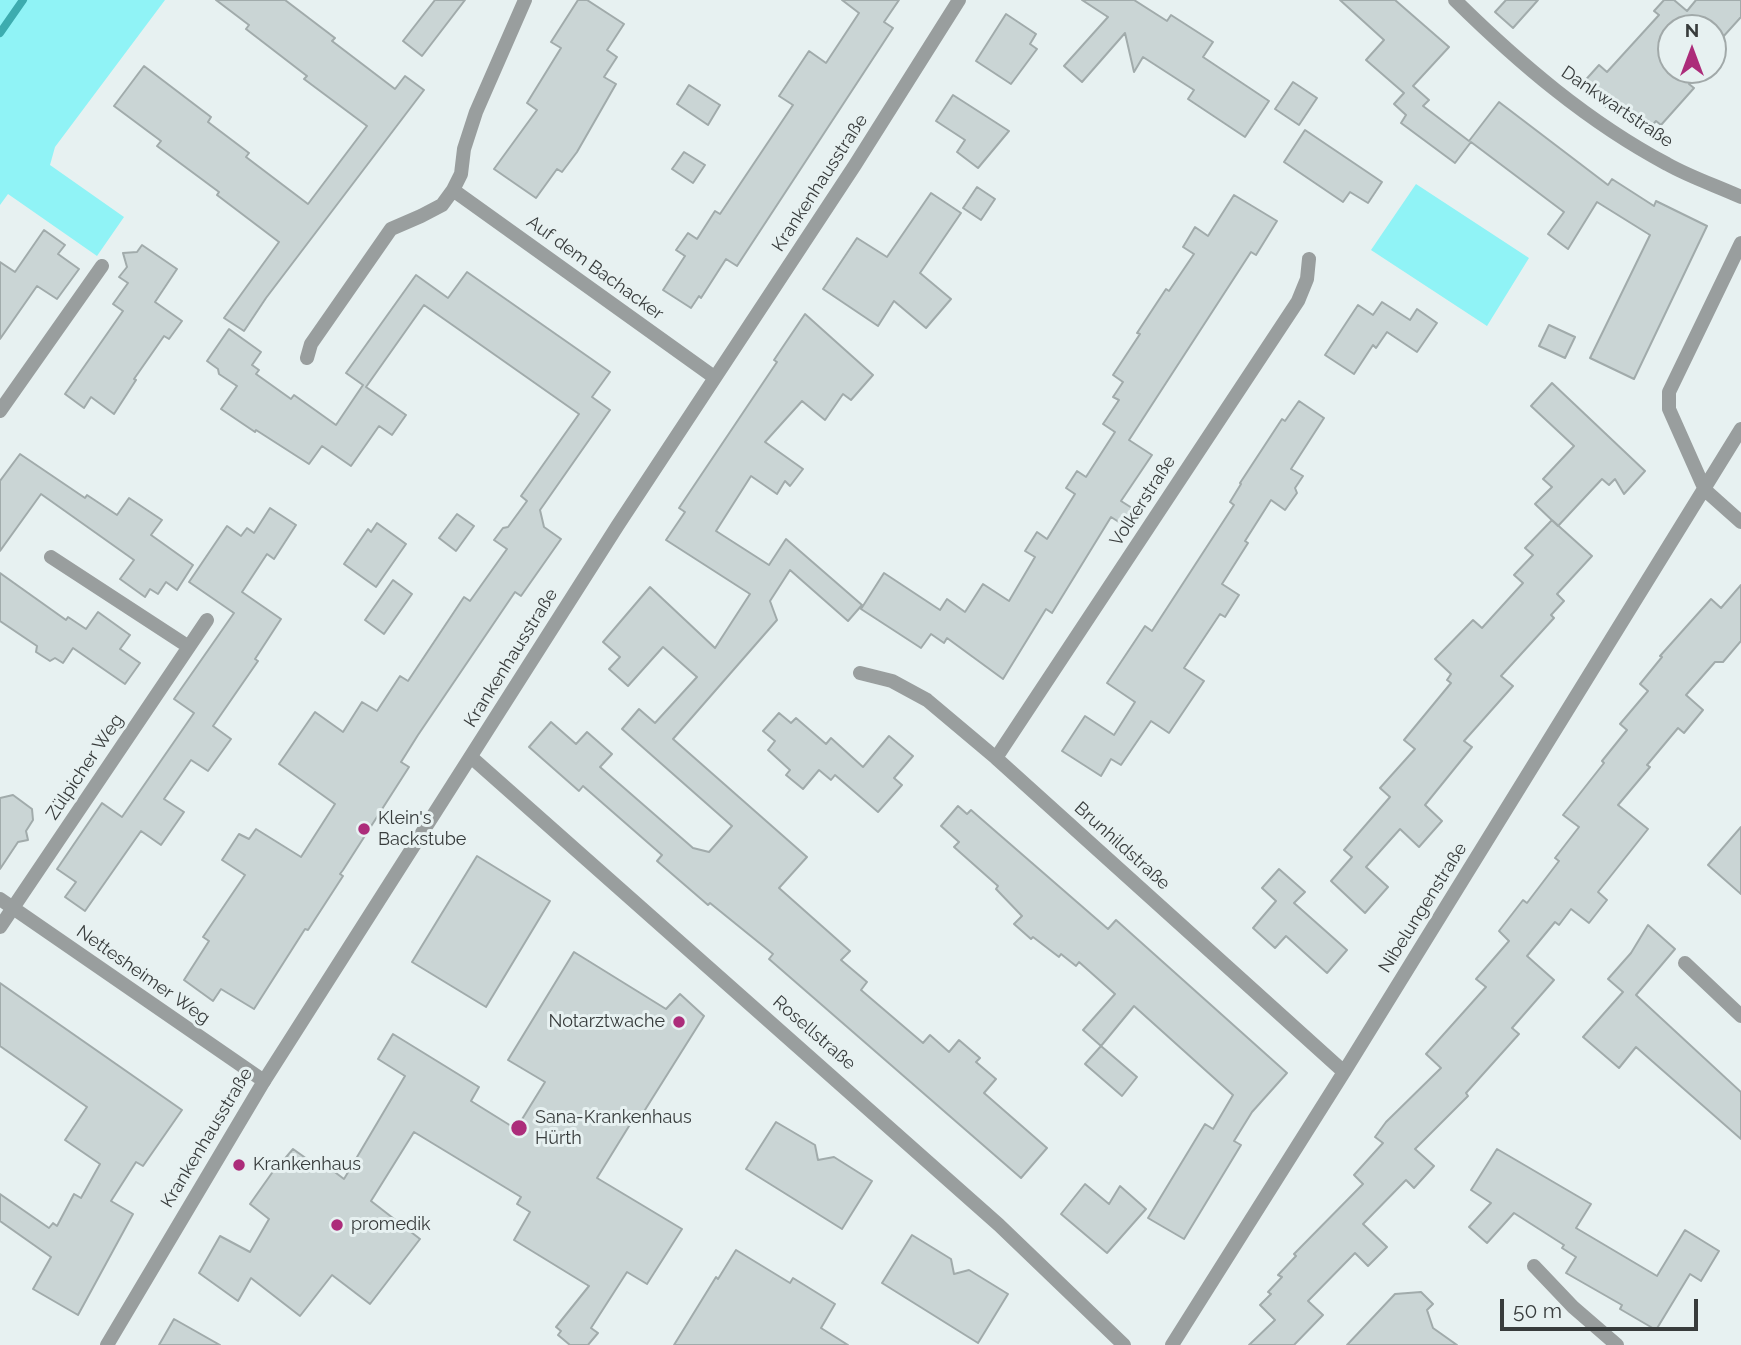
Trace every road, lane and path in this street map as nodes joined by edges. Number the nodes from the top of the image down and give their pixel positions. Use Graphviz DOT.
graph roads {
  1 [pos="525,0"];
  2 [pos="959,0"];
  3 [pos="1455,0"];
  4 [pos="453,190"];
  5 [pos="1741,197"];
  6 [pos="1741,243"];
  7 [pos="1309,259"];
  8 [pos="102,266"];
  9 [pos="307,358"];
  10 [pos="714,377"];
  11 [pos="0,411"];
  12 [pos="1741,429"];
  13 [pos="1706,490"];
  14 [pos="1741,522"];
  15 [pos="51,557"];
  16 [pos="207,620"];
  17 [pos="189,647"];
  18 [pos="860,673"];
  19 [pos="471,757"];
  20 [pos="996,758"];
  21 [pos="0,899"];
  22 [pos="13,908"];
  23 [pos="0,927"];
  24 [pos="1685,963"];
  25 [pos="1741,1016"];
  26 [pos="1344,1072"];
  27 [pos="264,1081"];
  28 [pos="1534,1266"];
  29 [pos="107,1345"];
  30 [pos="1124,1345"];
  31 [pos="1172,1345"];
  32 [pos="1617,1345"];
  1 -- 4 [label="street"];
  2 -- 10 [label="street, Krankenhausstraße"];
  3 -- 5 [label="street, Dankwartstraße"];
  4 -- 9 [label="street"];
  4 -- 10 [label="street, Auf dem Bachacker"];
  6 -- 13 [label="street"];
  7 -- 20 [label="street, Volkerstraße"];
  8 -- 11 [label="street"];
  10 -- 19 [label="street, Krankenhausstraße"];
  12 -- 13 [label="street, Nibelungenstraße"];
  13 -- 14 [label="street"];
  13 -- 26 [label="street, Nibelungenstraße"];
  15 -- 17 [label="street"];
  16 -- 17 [label="street, Zülpicher Weg"];
  17 -- 22 [label="street, Zülpicher Weg"];
  18 -- 20 [label="street, Brunhildstraße"];
  19 -- 27 [label="street, Krankenhausstraße"];
  19 -- 30 [label="street, Rosellstraße"];
  20 -- 26 [label="street, Brunhildstraße"];
  21 -- 22 [label="street, Nettesheimer Weg"];
  22 -- 23 [label="street, Zülpicher Weg"];
  22 -- 27 [label="street, Nettesheimer Weg"];
  24 -- 25 [label="street"];
  26 -- 31 [label="street, Nibelungenstraße"];
  27 -- 29 [label="street, Krankenhausstraße"];
  28 -- 32 [label="street"];
}
